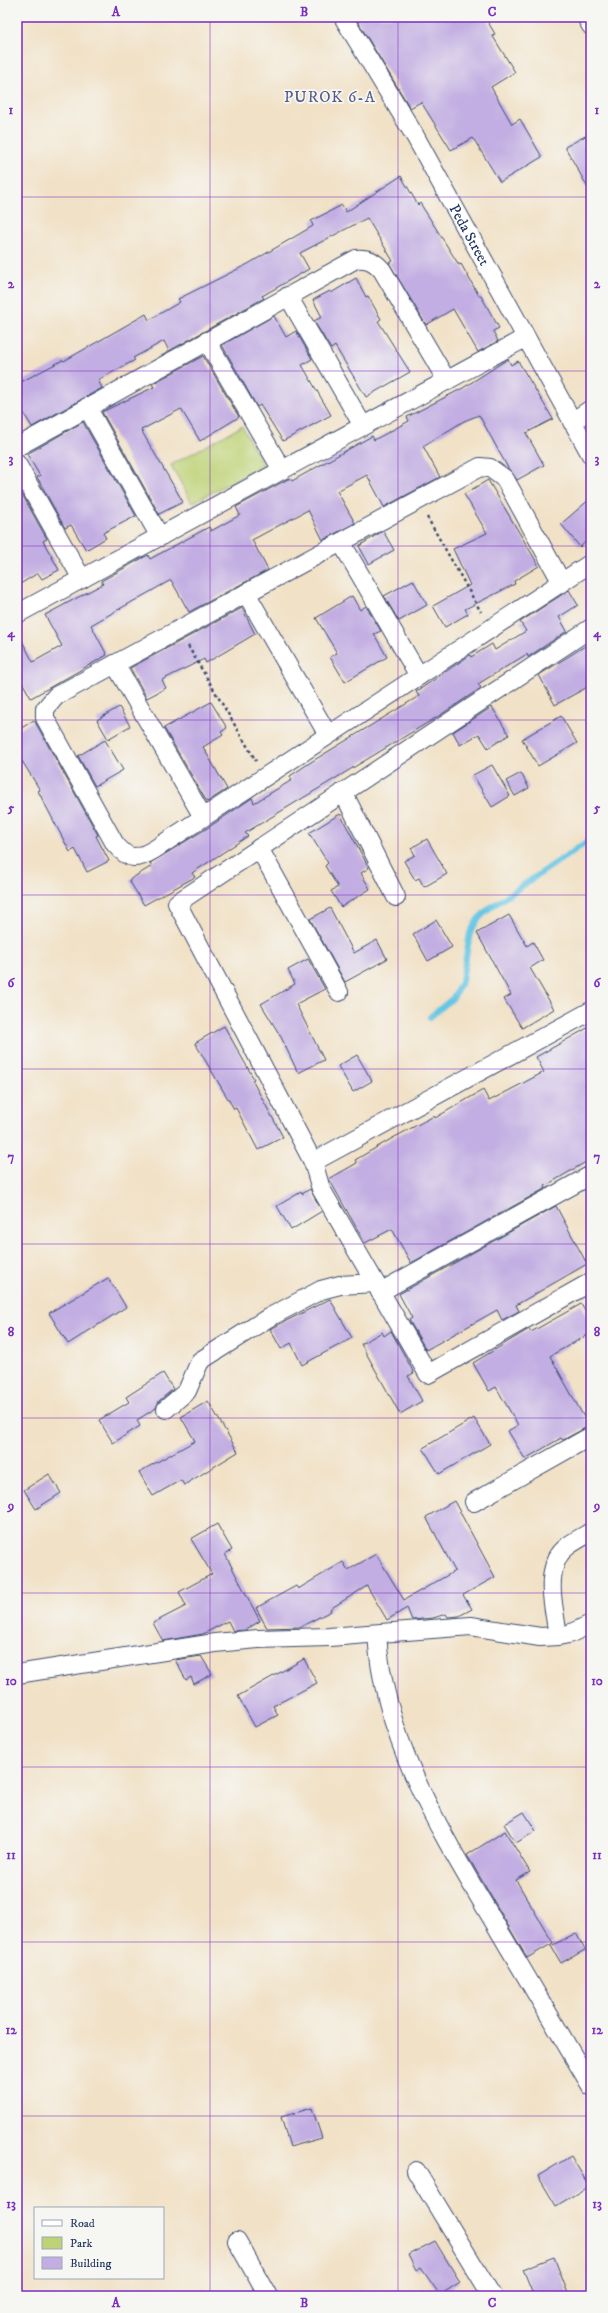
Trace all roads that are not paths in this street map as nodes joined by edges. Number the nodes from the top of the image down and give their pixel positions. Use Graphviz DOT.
graph roads {
  1 [pos="343,17"];
  2 [pos="586,17"];
  3 [pos="591,26"];
  4 [pos="288,296"];
  5 [pos="525,338"];
  6 [pos="207,340"];
  7 [pos="447,381"];
  8 [pos="87,408"];
  9 [pos="591,409"];
  10 [pos="572,422"];
  11 [pos="363,426"];
  12 [pos="17,446"];
  13 [pos="591,455"];
  14 [pos="17,464"];
  15 [pos="282,470"];
  16 [pos="160,537"];
  17 [pos="341,542"];
  18 [pos="591,563"];
  19 [pos="82,579"];
  20 [pos="562,582"];
  21 [pos="246,593"];
  22 [pos="17,614"];
  23 [pos="591,628"];
  24 [pos="115,664"];
  25 [pos="419,676"];
  26 [pos="328,735"];
  27 [pos="343,792"];
  28 [pos="203,817"];
  29 [pos="259,848"];
  30 [pos="396,897"];
  31 [pos="339,992"];
  32 [pos="591,1011"];
  33 [pos="313,1162"];
  34 [pos="591,1175"];
  35 [pos="591,1282"];
  36 [pos="378,1288"];
  37 [pos="166,1409"];
  38 [pos="591,1436"];
  39 [pos="474,1502"];
  40 [pos="591,1532"];
  41 [pos="591,1624"];
  42 [pos="377,1634"];
  43 [pos="558,1636"];
  44 [pos="17,1674"];
  45 [pos="591,2086"];
  46 [pos="416,2171"];
  47 [pos="237,2241"];
  48 [pos="268,2296"];
  49 [pos="492,2296"];
  1 -- 5 [label="street, Peda Street"];
  2 -- 3 [label="street"];
  4 -- 6 [label="street"];
  4 -- 7 [label="street"];
  4 -- 11 [label="street"];
  5 -- 7 [label="street"];
  5 -- 10 [label="street, Peda Street"];
  6 -- 8 [label="street"];
  6 -- 15 [label="street"];
  7 -- 11 [label="street"];
  8 -- 12 [label="street"];
  8 -- 16 [label="street"];
  9 -- 10 [label="street"];
  10 -- 13 [label="street, Peda Street"];
  11 -- 15 [label="street"];
  14 -- 19 [label="street"];
  15 -- 16 [label="street"];
  16 -- 19 [label="street"];
  17 -- 20 [label="street"];
  17 -- 21 [label="street"];
  17 -- 25 [label="street"];
  18 -- 20 [label="street"];
  19 -- 22 [label="street"];
  20 -- 25 [label="street"];
  21 -- 24 [label="street"];
  21 -- 26 [label="street"];
  23 -- 27 [label="street"];
  24 -- 28 [label="street"];
  24 -- 28 [label="street"];
  25 -- 26 [label="street"];
  26 -- 28 [label="street"];
  27 -- 29 [label="street"];
  27 -- 30 [label="street"];
  29 -- 31 [label="street"];
  29 -- 33 [label="street"];
  32 -- 33 [label="street"];
  33 -- 36 [label="street"];
  34 -- 36 [label="street"];
  35 -- 36 [label="street"];
  36 -- 37 [label="street"];
  38 -- 39 [label="street"];
  40 -- 43 [label="street"];
  41 -- 43 [label="street"];
  42 -- 43 [label="street"];
  42 -- 44 [label="street"];
  42 -- 45 [label="street"];
  46 -- 49 [label="street"];
  47 -- 48 [label="street"];
}
